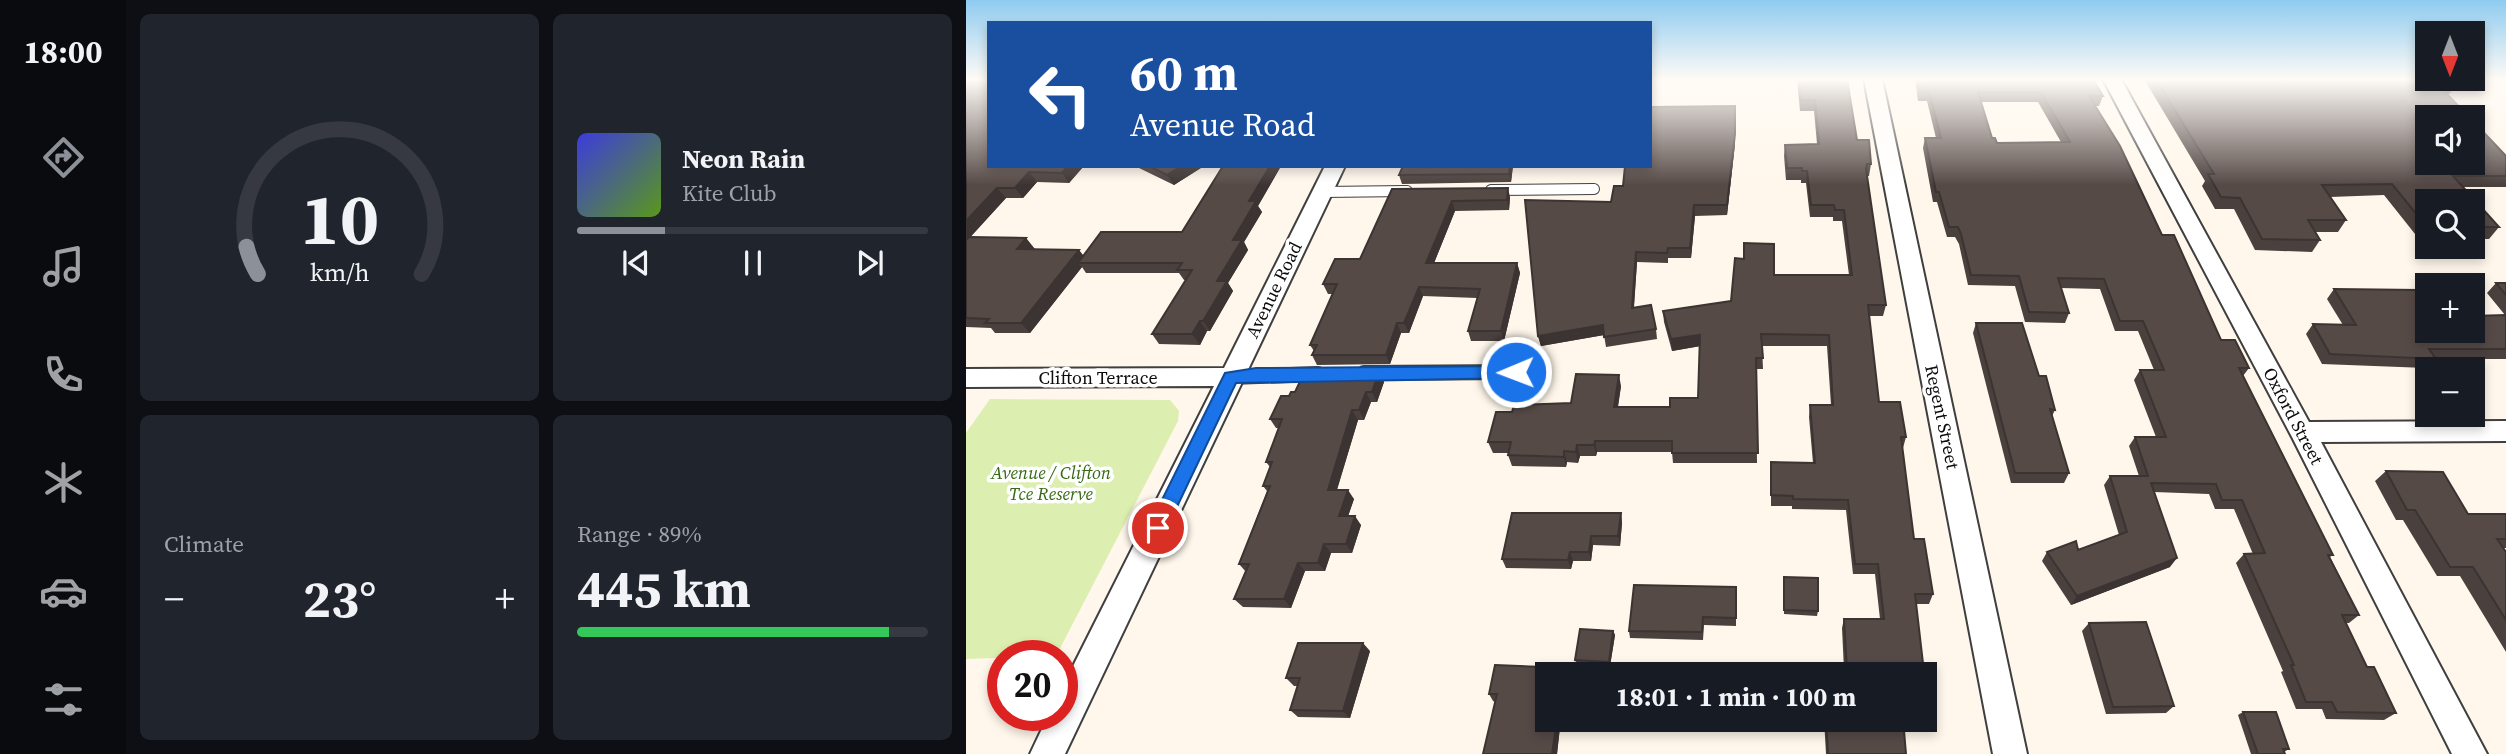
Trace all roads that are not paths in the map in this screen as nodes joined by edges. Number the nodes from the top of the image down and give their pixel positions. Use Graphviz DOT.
graph roads {
  1 [pos="1880,114"];
  2 [pos="2131,114"];
  3 [pos="1334,168"];
  4 [pos="1594,189"];
  5 [pos="1483,190"];
  6 [pos="1323,191"];
  7 [pos="1414,191"];
  8 [pos="1516,372"];
  9 [pos="1355,373"];
  10 [pos="1328,374"];
  11 [pos="1231,377"];
  12 [pos="966,379"];
  13 [pos="2302,432"];
  14 [pos="2506,432"];
  15 [pos="1048,754"];
  16 [pos="2010,754"];
  17 [pos="2470,754"];
  1 -- 16 [label="street, Regent Street"];
  2 -- 13 [label="street, Oxford Street"];
  3 -- 6 [label="street, Avenue Road"];
  4 -- 5 [label="lane"];
  6 -- 7 [label="lane"];
  6 -- 11 [label="street, Avenue Road"];
  8 -- 9 [label="lane"];
  10 -- 11 [label="lane"];
  11 -- 12 [label="street, Clifton Terrace"];
  11 -- 15 [label="street, Avenue Road"];
  13 -- 14 [label="street"];
  13 -- 17 [label="street, Oxford Street"];
}
